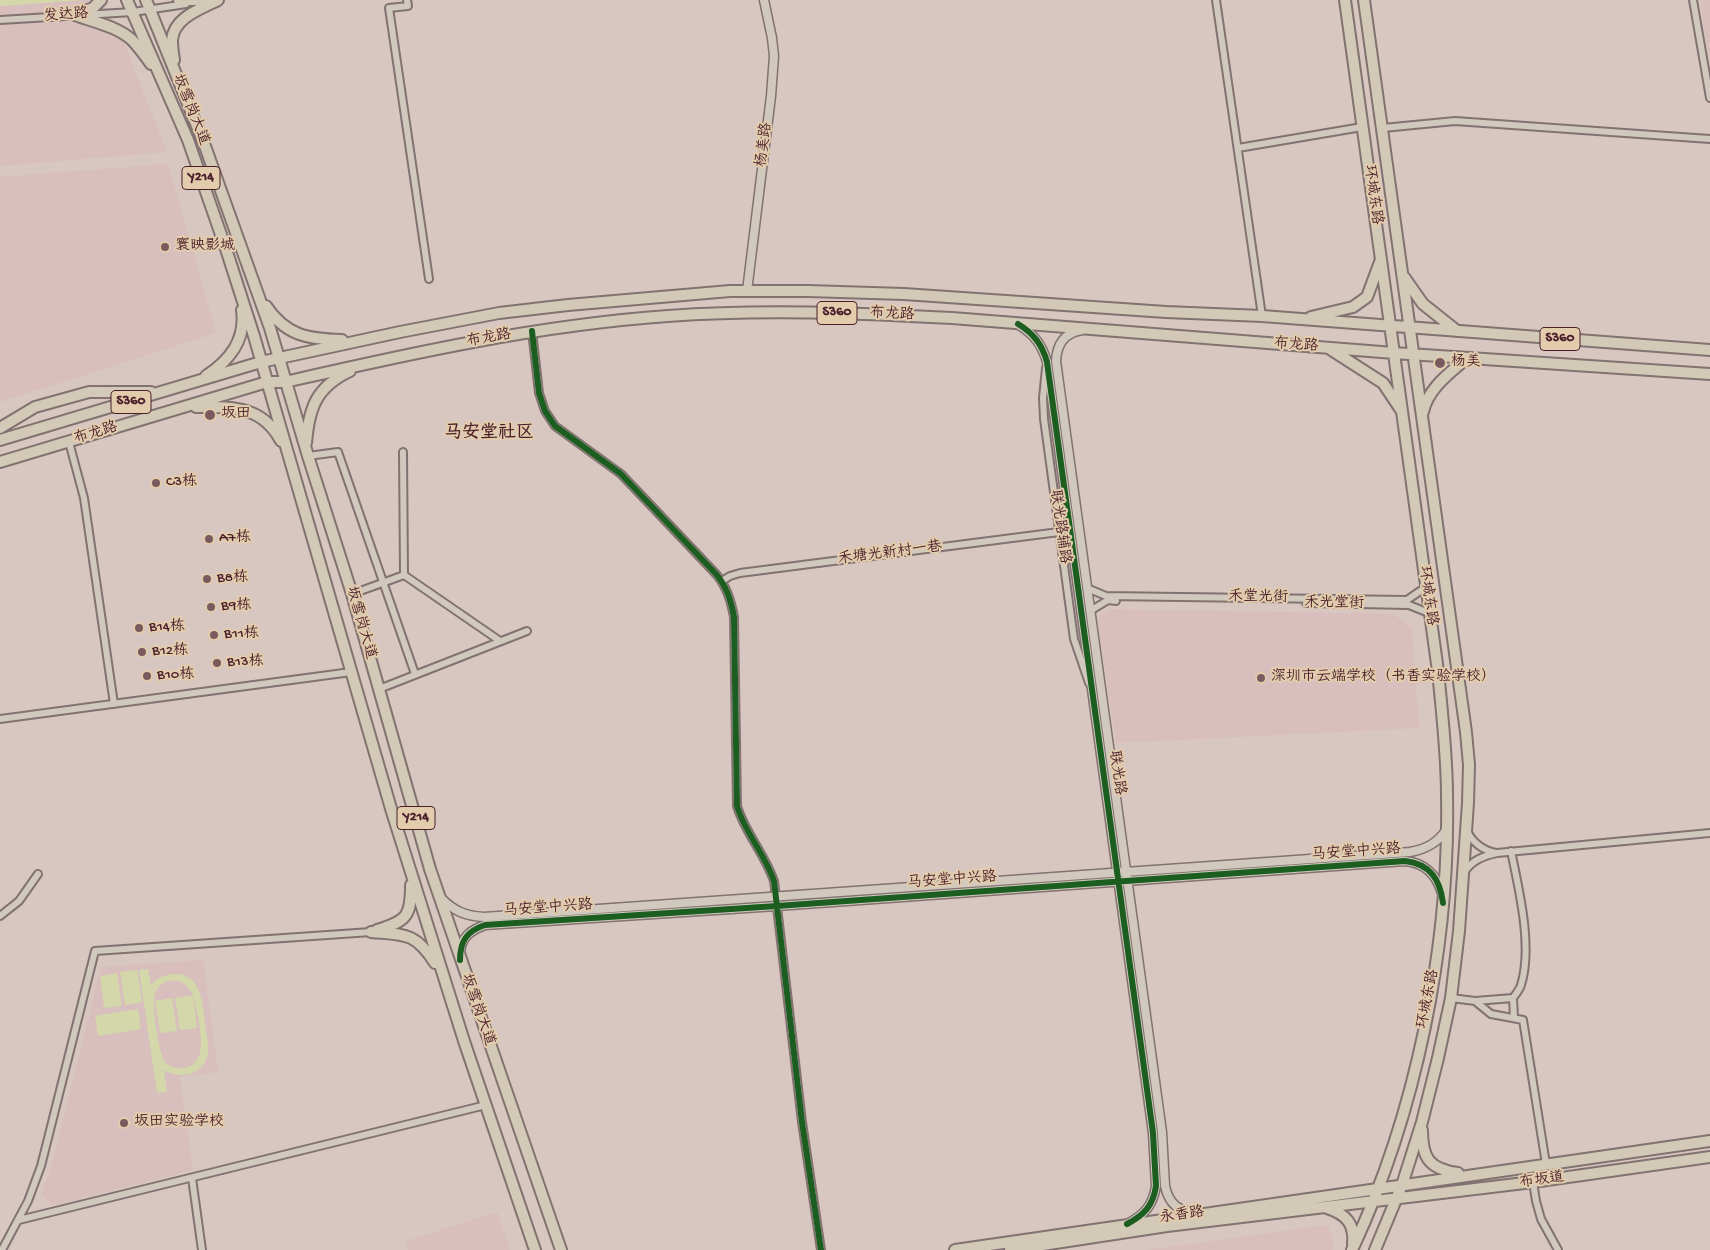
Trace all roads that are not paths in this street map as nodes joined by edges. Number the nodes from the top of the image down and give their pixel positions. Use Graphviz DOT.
graph roads {
  1 [pos="101,0"];
  2 [pos="127,0"];
  3 [pos="179,0"];
  4 [pos="205,0"];
  5 [pos="214,0"];
  6 [pos="218,0"];
  7 [pos="407,0"];
  8 [pos="764,0"];
  9 [pos="1216,0"];
  10 [pos="1345,0"];
  11 [pos="1364,0"];
  12 [pos="1693,0"];
  13 [pos="148,4"];
  14 [pos="133,12"];
  15 [pos="75,15"];
  16 [pos="0,20"];
  17 [pos="175,71"];
  18 [pos="160,76"];
  19 [pos="1710,98"];
  20 [pos="1362,127"];
  21 [pos="1382,128"];
  22 [pos="1710,139"];
  23 [pos="1238,148"];
  24 [pos="1381,259"];
  25 [pos="1403,275"];
  26 [pos="429,279"];
  27 [pos="238,287"];
  28 [pos="747,291"];
  29 [pos="259,297"];
  30 [pos="1262,316"];
  31 [pos="1302,319"];
  32 [pos="1018,324"];
  33 [pos="1390,327"];
  34 [pos="1410,328"];
  35 [pos="1086,329"];
  36 [pos="1456,331"];
  37 [pos="532,332"];
  38 [pos="361,340"];
  39 [pos="1330,348"];
  40 [pos="1710,350"];
  41 [pos="1394,353"];
  42 [pos="1413,354"];
  43 [pos="279,358"];
  44 [pos="1468,358"];
  45 [pos="262,362"];
  46 [pos="1047,362"];
  47 [pos="369,363"];
  48 [pos="1710,374"];
  49 [pos="267,382"];
  50 [pos="286,382"];
  51 [pos="195,383"];
  52 [pos="162,392"];
  53 [pos="185,407"];
  54 [pos="1402,413"];
  55 [pos="1422,418"];
  56 [pos="0,428"];
  57 [pos="0,440"];
  58 [pos="69,442"];
  59 [pos="288,452"];
  60 [pos="307,452"];
  61 [pos="403,452"];
  62 [pos="0,462"];
  63 [pos="1059,532"];
  64 [pos="404,575"];
  65 [pos="722,581"];
  66 [pos="383,582"];
  67 [pos="1426,587"];
  68 [pos="1087,588"];
  69 [pos="352,594"];
  70 [pos="1090,612"];
  71 [pos="1430,613"];
  72 [pos="527,631"];
  73 [pos="500,641"];
  74 [pos="351,672"];
  75 [pos="415,674"];
  76 [pos="379,688"];
  77 [pos="1092,690"];
  78 [pos="114,704"];
  79 [pos="0,719"];
  80 [pos="1447,829"];
  81 [pos="1467,829"];
  82 [pos="1710,833"];
  83 [pos="1510,852"];
  84 [pos="1497,853"];
  85 [pos="1117,872"];
  86 [pos="1126,872"];
  87 [pos="38,874"];
  88 [pos="411,874"];
  89 [pos="1464,874"];
  90 [pos="1128,881"];
  91 [pos="1119,882"];
  92 [pos="439,896"];
  93 [pos="776,897"];
  94 [pos="1443,903"];
  95 [pos="777,906"];
  96 [pos="0,916"];
  97 [pos="371,932"];
  98 [pos="460,960"];
  99 [pos="444,977"];
  100 [pos="1451,998"];
  101 [pos="1513,998"];
  102 [pos="1475,1001"];
  103 [pos="1514,1018"];
  104 [pos="486,1105"];
  105 [pos="1422,1122"];
  106 [pos="1710,1140"];
  107 [pos="1710,1157"];
  108 [pos="1546,1164"];
  109 [pos="1472,1175"];
  110 [pos="192,1178"];
  111 [pos="1533,1182"];
  112 [pos="1402,1185"];
  113 [pos="1379,1188"];
  114 [pos="1396,1199"];
  115 [pos="1374,1201"];
  116 [pos="1324,1207"];
  117 [pos="1198,1214"];
  118 [pos="19,1220"];
  119 [pos="1127,1224"];
  120 [pos="1353,1249"];
  121 [pos="2,1250"];
  122 [pos="202,1250"];
  123 [pos="534,1250"];
  124 [pos="561,1250"];
  125 [pos="821,1250"];
  126 [pos="955,1250"];
  127 [pos="1010,1250"];
  128 [pos="1374,1250"];
  129 [pos="1558,1250"];
  1 -- 15 [label="main road"];
  2 -- 14 [label="main road, 坂雪岗大道 / Y214"];
  3 -- 4 [label="main road"];
  5 -- 13 [label="street, 发达路"];
  6 -- 17 [label="main road"];
  7 -- 26 [label="street"];
  8 -- 28 [label="street, 杨美路"];
  9 -- 23 [label="street"];
  10 -- 20 [label="main road, 环城东路"];
  11 -- 21 [label="main road, 环城东路"];
  12 -- 19 [label="street"];
  13 -- 14 [label="street, 发达路"];
  13 -- 17 [label="main road, 坂雪岗大道 / Y214"];
  14 -- 15 [label="street, 发达路"];
  14 -- 18 [label="main road, 坂雪岗大道 / Y214"];
  15 -- 16 [label="street, 发达路"];
  15 -- 18 [label="main road"];
  17 -- 29 [label="main road, 坂雪岗大道 / Y214"];
  18 -- 27 [label="main road, 坂雪岗大道 / Y214"];
  20 -- 23 [label="street"];
  20 -- 24 [label="main road, 环城东路"];
  21 -- 22 [label="street"];
  21 -- 25 [label="main road, 环城东路"];
  23 -- 30 [label="street"];
  24 -- 31 [label="main road"];
  24 -- 33 [label="main road, 环城东路"];
  25 -- 34 [label="main road, 环城东路"];
  25 -- 36 [label="main road"];
  27 -- 45 [label="main road, 坂雪岗大道 / Y214"];
  27 -- 51 [label="main road"];
  28 -- 30 [label="main road, 布龙路 / S360"];
  28 -- 38 [label="main road, 布龙路 / S360"];
  29 -- 38 [label="main road"];
  29 -- 43 [label="main road, 坂雪岗大道 / Y214"];
  30 -- 31 [label="main road, 布龙路 / S360"];
  31 -- 33 [label="main road, 布龙路 / S360"];
  32 -- 35 [label="main road, 布龙路 / S360"];
  32 -- 37 [label="main road, 布龙路 / S360"];
  32 -- 46 [label="street, 联光路"];
  33 -- 34 [label="main road, 布龙路 / S360"];
  33 -- 41 [label="main road, 环城东路"];
  34 -- 36 [label="main road, 布龙路 / S360"];
  34 -- 42 [label="main road, 环城东路"];
  35 -- 39 [label="main road, 布龙路 / S360"];
  35 -- 68 [label="street, 联光路"];
  36 -- 40 [label="main road, 布龙路 / S360"];
  37 -- 47 [label="main road, 布龙路 / S360"];
  37 -- 65 [label="street"];
  38 -- 43 [label="main road, 布龙路 / S360"];
  39 -- 41 [label="main road, 布龙路 / S360"];
  39 -- 54 [label="main road"];
  41 -- 42 [label="main road, 布龙路 / S360"];
  41 -- 54 [label="main road, 环城东路"];
  42 -- 44 [label="main road, 布龙路 / S360"];
  42 -- 55 [label="main road, 环城东路"];
  43 -- 45 [label="main road, 布龙路 / S360"];
  43 -- 50 [label="main road, 坂雪岗大道 / Y214"];
  44 -- 48 [label="main road, 布龙路 / S360"];
  44 -- 55 [label="main road"];
  45 -- 49 [label="main road, 坂雪岗大道 / Y214"];
  45 -- 51 [label="main road, 布龙路 / S360"];
  46 -- 63 [label="street, 联光路辅路"];
  46 -- 77 [label="street, 联光路"];
  47 -- 50 [label="main road, 布龙路 / S360"];
  47 -- 60 [label="main road"];
  49 -- 50 [label="main road, 布龙路 / S360"];
  49 -- 53 [label="main road, 布龙路 / S360"];
  49 -- 59 [label="main road, 坂雪岗大道 / Y214"];
  50 -- 60 [label="main road, 坂雪岗大道 / Y214"];
  51 -- 52 [label="main road, 布龙路 / S360"];
  52 -- 56 [label="main road"];
  52 -- 57 [label="main road, 布龙路 / S360"];
  53 -- 58 [label="main road, 布龙路 / S360"];
  53 -- 59 [label="main road"];
  54 -- 67 [label="main road, 环城东路"];
  55 -- 81 [label="main road, 环城东路"];
  58 -- 62 [label="main road, 布龙路 / S360"];
  58 -- 78 [label="street"];
  59 -- 74 [label="main road, 坂雪岗大道 / Y214"];
  60 -- 66 [label="street"];
  60 -- 69 [label="main road, 坂雪岗大道 / Y214"];
  61 -- 64 [label="street"];
  63 -- 65 [label="street, 禾塘光新村一巷"];
  63 -- 77 [label="street, 联光路辅路"];
  64 -- 66 [label="street"];
  64 -- 73 [label="street"];
  65 -- 93 [label="street"];
  66 -- 69 [label="street"];
  66 -- 75 [label="street"];
  67 -- 68 [label="street, 禾堂光街"];
  67 -- 71 [label="main road, 环城东路"];
  68 -- 70 [label="street, 联光路"];
  69 -- 76 [label="main road, 坂雪岗大道 / Y214"];
  70 -- 71 [label="street, 禾光堂街"];
  70 -- 86 [label="street, 联光路"];
  71 -- 80 [label="main road, 环城东路"];
  72 -- 73 [label="street"];
  73 -- 75 [label="street"];
  74 -- 78 [label="street"];
  74 -- 88 [label="main road, 坂雪岗大道 / Y214"];
  75 -- 76 [label="street"];
  76 -- 92 [label="main road, 坂雪岗大道 / Y214"];
  77 -- 85 [label="street, 联光路"];
  78 -- 79 [label="street"];
  80 -- 86 [label="street, 马安堂中兴路"];
  80 -- 94 [label="main road, 环城东路"];
  81 -- 84 [label="street"];
  81 -- 89 [label="main road, 环城东路"];
  82 -- 83 [label="street"];
  83 -- 84 [label="street"];
  83 -- 101 [label="street"];
  84 -- 89 [label="street"];
  85 -- 86 [label="street, 马安堂中兴路"];
  85 -- 91 [label="street, 联光路"];
  85 -- 93 [label="street, 马安堂中兴路"];
  86 -- 90 [label="street, 联光路"];
  87 -- 96 [label="street"];
  88 -- 97 [label="main road"];
  88 -- 99 [label="main road, 坂雪岗大道 / Y214"];
  89 -- 100 [label="main road, 环城东路"];
  90 -- 91 [label="street, 马安堂中兴路"];
  90 -- 94 [label="street, 马安堂中兴路"];
  90 -- 117 [label="street, 联光路"];
  91 -- 95 [label="street, 马安堂中兴路"];
  91 -- 119 [label="street, 联光路"];
  92 -- 93 [label="street, 马安堂中兴路"];
  92 -- 98 [label="main road, 坂雪岗大道 / Y214"];
  93 -- 95 [label="street"];
  94 -- 113 [label="main road, 环城东路"];
  95 -- 98 [label="street, 马安堂中兴路"];
  95 -- 125 [label="street"];
  97 -- 99 [label="main road"];
  97 -- 118 [label="street"];
  98 -- 124 [label="main road, 坂雪岗大道 / Y214"];
  99 -- 104 [label="main road, 坂雪岗大道 / Y214"];
  100 -- 102 [label="street"];
  100 -- 105 [label="main road, 环城东路"];
  101 -- 102 [label="street"];
  101 -- 103 [label="street"];
  102 -- 103 [label="street"];
  103 -- 108 [label="street"];
  104 -- 110 [label="street"];
  104 -- 123 [label="main road, 坂雪岗大道 / Y214"];
  105 -- 109 [label="main road"];
  105 -- 112 [label="main road, 环城东路"];
  106 -- 108 [label="main road, 布坂道"];
  107 -- 111 [label="main road, 布坂道"];
  108 -- 109 [label="main road, 布坂道"];
  109 -- 112 [label="main road, 布坂道"];
  110 -- 118 [label="street"];
  110 -- 122 [label="street"];
  111 -- 114 [label="main road, 布坂道"];
  111 -- 129 [label="street"];
  112 -- 113 [label="main road, 布坂道"];
  112 -- 114 [label="main road, 环城东路"];
  113 -- 115 [label="main road, 环城东路"];
  113 -- 117 [label="main road, 永香路"];
  114 -- 115 [label="main road, 布坂道"];
  114 -- 128 [label="main road, 环城东路"];
  115 -- 116 [label="main road, 永香路"];
  115 -- 120 [label="main road, 环城东路"];
  116 -- 120 [label="main road"];
  116 -- 127 [label="main road, 永香路"];
  117 -- 119 [label="main road, 永香路"];
  118 -- 121 [label="street"];
  119 -- 126 [label="main road, 永香路"];
}
